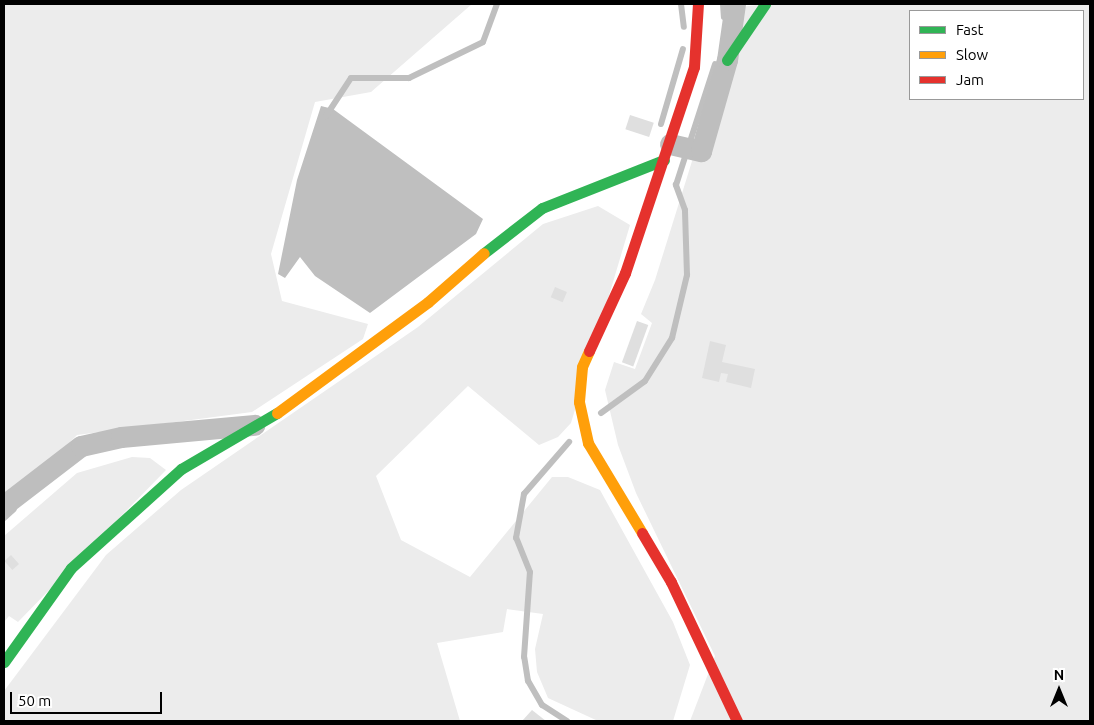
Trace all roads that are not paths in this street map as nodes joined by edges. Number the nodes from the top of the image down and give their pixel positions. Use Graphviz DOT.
graph roads {
  1 [pos="698,4"];
  2 [pos="735,4"];
  3 [pos="765,4"];
  4 [pos="726,60"];
  5 [pos="678,150"];
  6 [pos="260,425"];
  7 [pos="4,505"];
  8 [pos="4,662"];
  9 [pos="737,721"];
  1 -- 5 [label="street"];
  2 -- 4 [label="street"];
  3 -- 4 [label="street"];
  4 -- 5 [label="street"];
  5 -- 6 [label="street"];
  5 -- 9 [label="street"];
  6 -- 7 [label="street"];
  6 -- 8 [label="street"];
}
